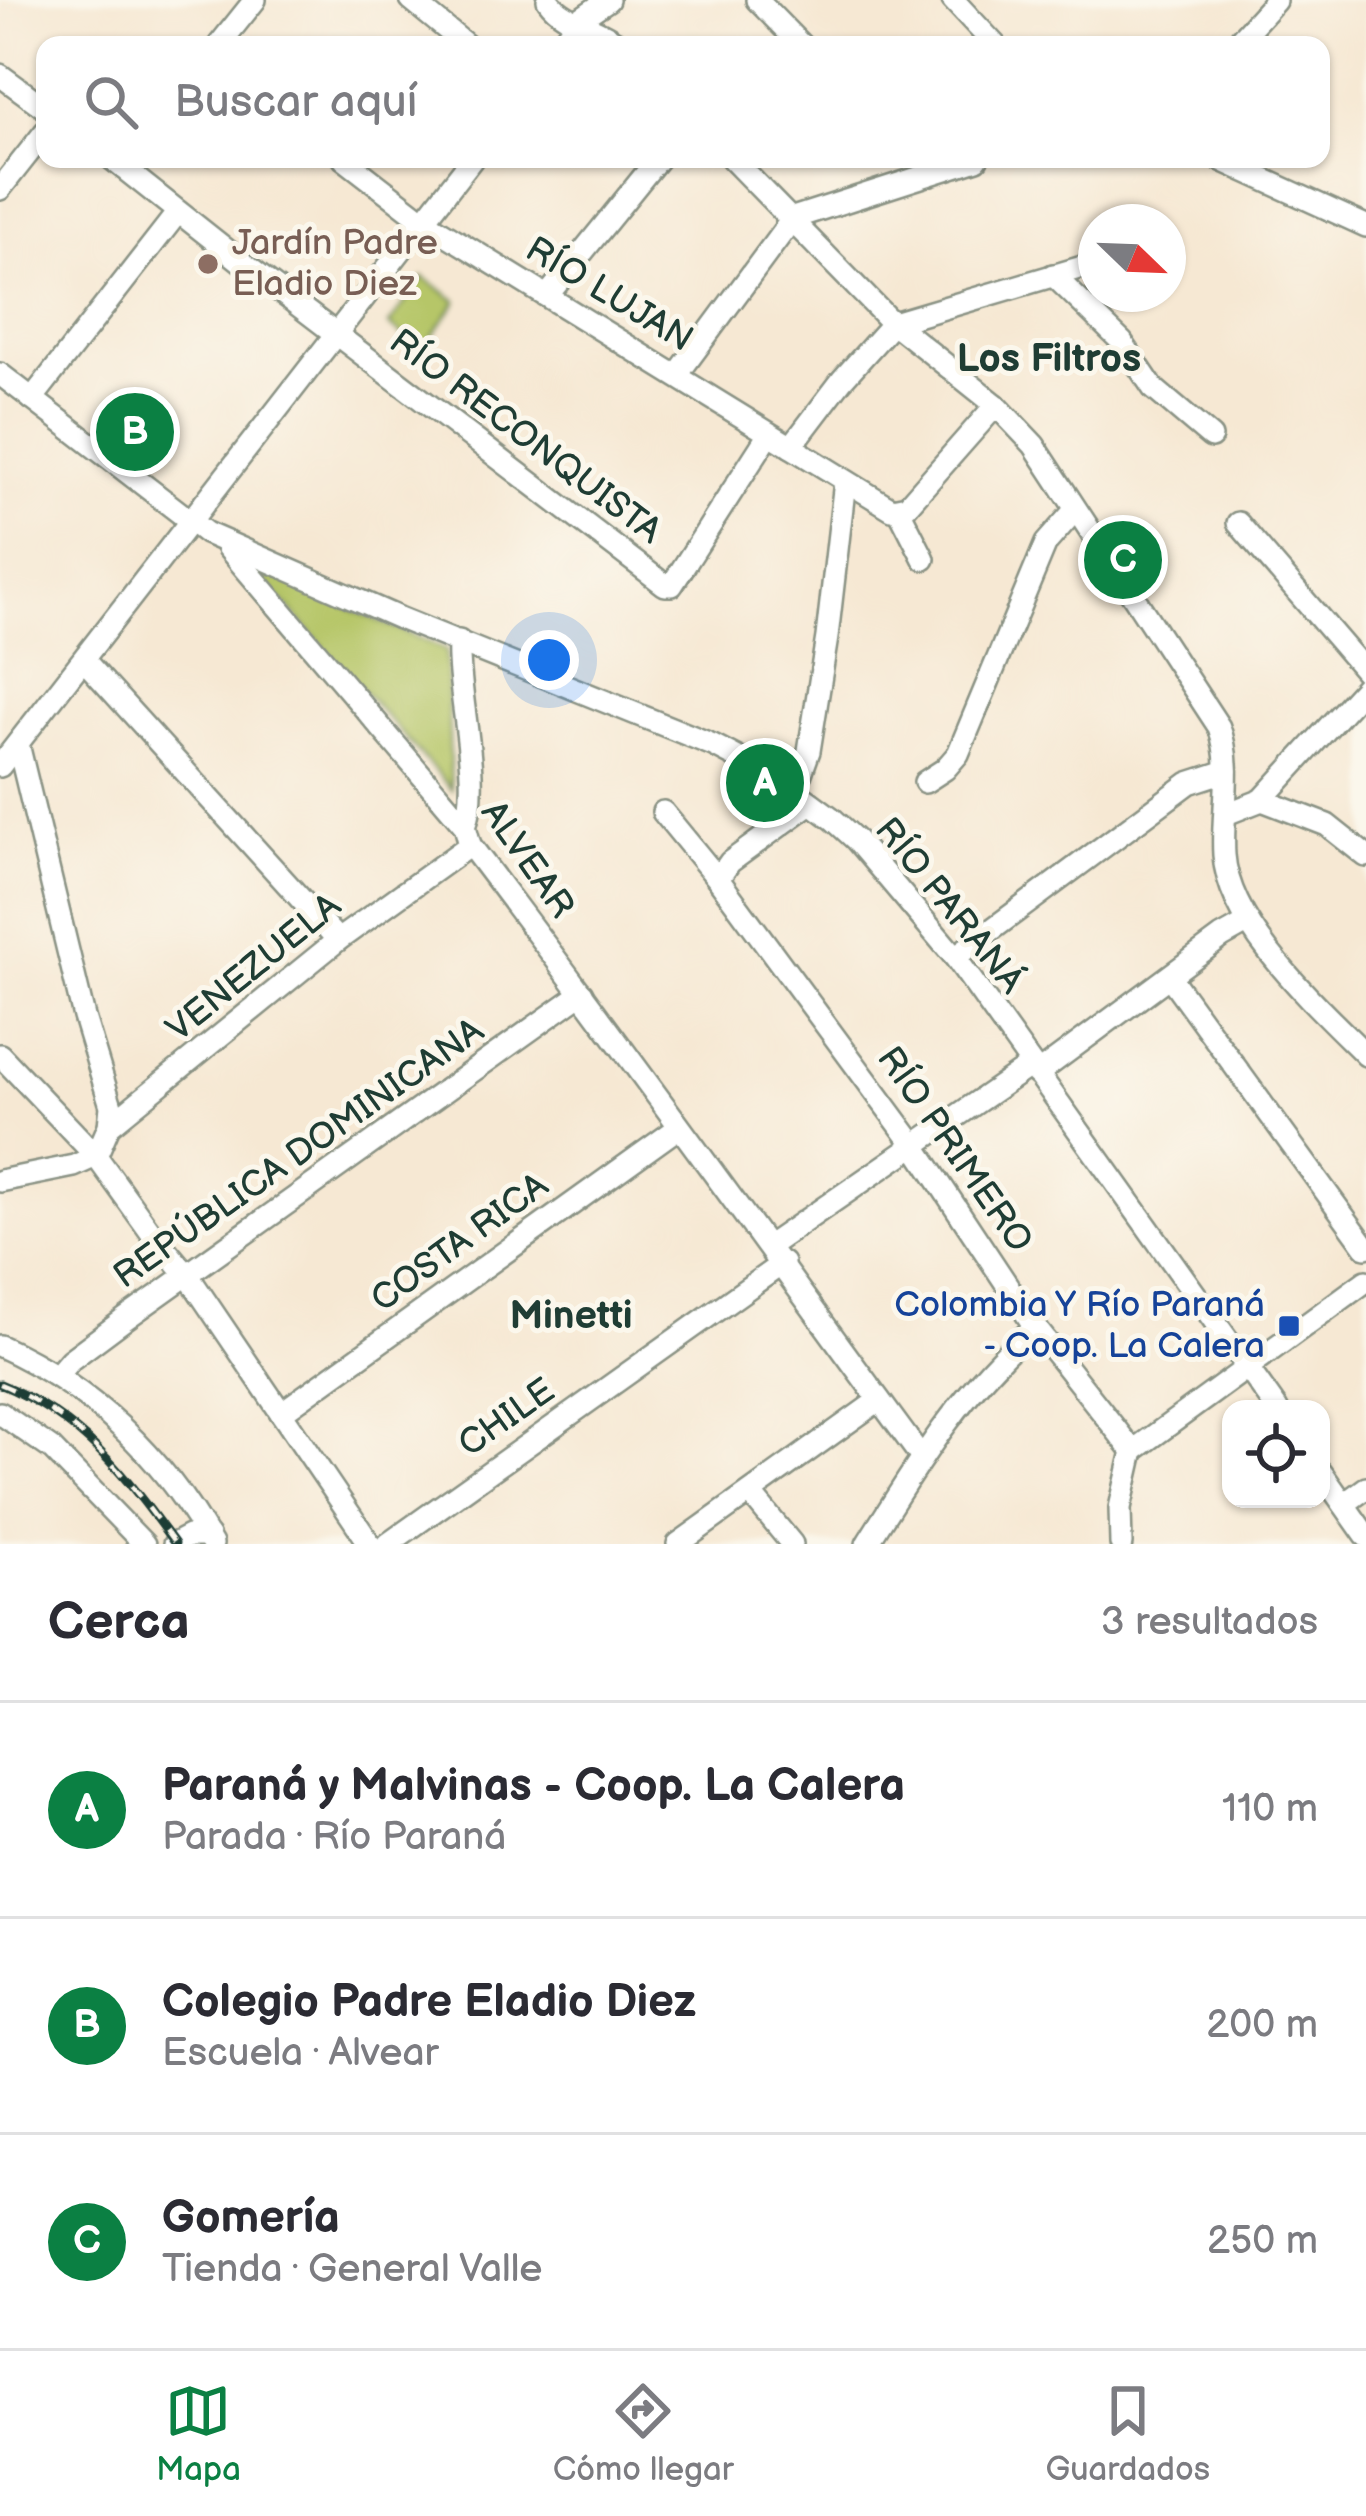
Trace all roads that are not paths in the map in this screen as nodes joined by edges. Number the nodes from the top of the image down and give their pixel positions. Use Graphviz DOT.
graph roads {
  1 [pos="255,0"];
  2 [pos="412,0"];
  3 [pos="548,0"];
  4 [pos="608,0"];
  5 [pos="758,0"];
  6 [pos="953,0"];
  7 [pos="1275,2"];
  8 [pos="577,21"];
  9 [pos="226,36"];
  10 [pos="455,36"];
  11 [pos="566,36"];
  12 [pos="609,36"];
  13 [pos="792,36"];
  14 [pos="987,36"];
  15 [pos="1243,36"];
  16 [pos="0,75"];
  17 [pos="36,101"];
  18 [pos="36,143"];
  19 [pos="129,168"];
  20 [pos="356,168"];
  21 [pos="465,168"];
  22 [pos="651,168"];
  23 [pos="741,168"];
  24 [pos="913,168"];
  25 [pos="1239,168"];
  26 [pos="0,189"];
  27 [pos="178,212"];
  28 [pos="793,218"];
  29 [pos="423,220"];
  30 [pos="1366,226"];
  31 [pos="1078,268"];
  32 [pos="1053,275"];
  33 [pos="547,296"];
  34 [pos="893,323"];
  35 [pos="335,334"];
  36 [pos="0,374"];
  37 [pos="677,375"];
  38 [pos="32,399"];
  39 [pos="996,405"];
  40 [pos="769,434"];
  41 [pos="1210,436"];
  42 [pos="791,447"];
  43 [pos="845,481"];
  44 [pos="895,510"];
  45 [pos="1075,510"];
  46 [pos="190,520"];
  47 [pos="1238,523"];
  48 [pos="223,542"];
  49 [pos="924,559"];
  50 [pos="458,641"];
  51 [pos="85,660"];
  52 [pos="1366,672"];
  53 [pos="1366,686"];
  54 [pos="18,744"];
  55 [pos="0,766"];
  56 [pos="1226,771"];
  57 [pos="926,782"];
  58 [pos="803,796"];
  59 [pos="1262,800"];
  60 [pos="663,812"];
  61 [pos="1226,814"];
  62 [pos="467,836"];
  63 [pos="1366,856"];
  64 [pos="718,879"];
  65 [pos="1247,923"];
  66 [pos="338,940"];
  67 [pos="955,957"];
  68 [pos="1170,977"];
  69 [pos="582,993"];
  70 [pos="0,1055"];
  71 [pos="1366,1055"];
  72 [pos="1034,1069"];
  73 [pos="110,1126"];
  74 [pos="678,1127"];
  75 [pos="915,1146"];
  76 [pos="96,1156"];
  77 [pos="0,1181"];
  78 [pos="1366,1246"];
  79 [pos="776,1254"];
  80 [pos="189,1276"];
  81 [pos="1366,1281"];
  82 [pos="1035,1327"];
  83 [pos="0,1346"];
  84 [pos="1247,1366"];
  85 [pos="58,1374"];
  86 [pos="879,1400"];
  87 [pos="1271,1400"];
  88 [pos="0,1413"];
  89 [pos="281,1413"];
  90 [pos="1133,1451"];
  91 [pos="922,1458"];
  92 [pos="1330,1485"];
  93 [pos="1366,1488"];
  94 [pos="750,1493"];
  95 [pos="1343,1504"];
  96 [pos="1366,1536"];
  97 [pos="210,1540"];
  98 [pos="144,1544"];
  99 [pos="174,1544"];
  100 [pos="370,1544"];
  101 [pos="388,1544"];
  102 [pos="678,1544"];
  103 [pos="792,1544"];
  104 [pos="866,1544"];
  105 [pos="1121,1544"];
  1 -- 9 [label="street"];
  2 -- 10 [label="street"];
  3 -- 8 [label="street"];
  4 -- 8 [label="street"];
  5 -- 13 [label="street"];
  6 -- 14 [label="street"];
  7 -- 15 [label="street"];
  8 -- 11 [label="street"];
  8 -- 12 [label="street"];
  16 -- 17 [label="street"];
  18 -- 26 [label="street"];
  19 -- 27 [label="street, RÍO RECONQUISTA"];
  20 -- 29 [label="street, RÍO LUJAN"];
  21 -- 29 [label="street"];
  22 -- 33 [label="street"];
  23 -- 28 [label="street"];
  24 -- 28 [label="street"];
  25 -- 30 [label="street"];
  27 -- 35 [label="street, RÍO RECONQUISTA"];
  27 -- 38 [label="street"];
  28 -- 34 [label="street"];
  28 -- 37 [label="street"];
  29 -- 33 [label="street, RÍO LUJAN"];
  29 -- 35 [label="street"];
  31 -- 32 [label="street"];
  32 -- 34 [label="street"];
  32 -- 41 [label="street"];
  33 -- 37 [label="street, RÍO LUJAN"];
  34 -- 39 [label="street"];
  34 -- 42 [label="street"];
  35 -- 40 [label="street, RÍO RECONQUISTA"];
  35 -- 46 [label="street"];
  36 -- 38 [label="street, ALVEAR"];
  37 -- 40 [label="street, RÍO LUJAN"];
  38 -- 46 [label="street, ALVEAR"];
  39 -- 44 [label="street"];
  39 -- 45 [label="street"];
  40 -- 42 [label="street, RÍO LUJAN"];
  42 -- 43 [label="street, RÍO LUJAN"];
  43 -- 44 [label="street, RÍO LUJAN"];
  43 -- 58 [label="street"];
  44 -- 49 [label="street"];
  45 -- 56 [label="street"];
  45 -- 57 [label="street"];
  46 -- 48 [label="street, ALVEAR"];
  46 -- 51 [label="street"];
  47 -- 52 [label="street"];
  48 -- 50 [label="street, RÍO PARANÁ"];
  48 -- 62 [label="street, ALVEAR"];
  50 -- 58 [label="street, RÍO PARANÁ"];
  50 -- 62 [label="street"];
  51 -- 54 [label="street"];
  51 -- 66 [label="street"];
  53 -- 59 [label="street"];
  54 -- 55 [label="street"];
  54 -- 73 [label="street"];
  56 -- 61 [label="street"];
  56 -- 67 [label="street"];
  58 -- 64 [label="street"];
  58 -- 67 [label="street, RÍO PARANÁ"];
  59 -- 61 [label="street"];
  59 -- 63 [label="street"];
  60 -- 64 [label="street, RÍO PRIMERO"];
  61 -- 65 [label="street"];
  62 -- 66 [label="street, VENEZUELA"];
  62 -- 69 [label="street, ALVEAR"];
  64 -- 75 [label="street, RÍO PRIMERO"];
  65 -- 68 [label="street, CHILE"];
  65 -- 71 [label="street"];
  66 -- 73 [label="street, VENEZUELA"];
  67 -- 72 [label="street, RÍO PARANÁ"];
  68 -- 72 [label="street, CHILE"];
  68 -- 78 [label="street"];
  69 -- 74 [label="street, ALVEAR"];
  69 -- 80 [label="street, REPÚBLICA DOMINICANA"];
  70 -- 76 [label="street"];
  72 -- 75 [label="street, CHILE"];
  72 -- 84 [label="street, RÍO PARANÁ"];
  73 -- 76 [label="street, VENEZUELA"];
  74 -- 79 [label="street, ALVEAR"];
  74 -- 89 [label="street, COSTA RICA"];
  75 -- 79 [label="street, CHILE"];
  75 -- 82 [label="street, RÍO PRIMERO"];
  76 -- 77 [label="street"];
  76 -- 80 [label="street"];
  79 -- 86 [label="street, ALVEAR"];
  79 -- 101 [label="street, CHILE"];
  80 -- 85 [label="street, REPÚBLICA DOMINICANA"];
  80 -- 89 [label="street"];
  81 -- 84 [label="street"];
  82 -- 90 [label="street, RÍO PRIMERO"];
  82 -- 91 [label="street"];
  83 -- 85 [label="street"];
  84 -- 87 [label="street, RÍO PARANÁ"];
  84 -- 90 [label="street"];
  85 -- 97 [label="street"];
  86 -- 91 [label="street, ALVEAR"];
  86 -- 94 [label="street"];
  88 -- 98 [label="street"];
  89 -- 100 [label="street"];
  90 -- 105 [label="street"];
  91 -- 104 [label="street"];
  92 -- 95 [label="street"];
  93 -- 95 [label="street"];
  94 -- 102 [label="street"];
  94 -- 103 [label="street"];
  95 -- 96 [label="street"];
  97 -- 99 [label="street"];
}
